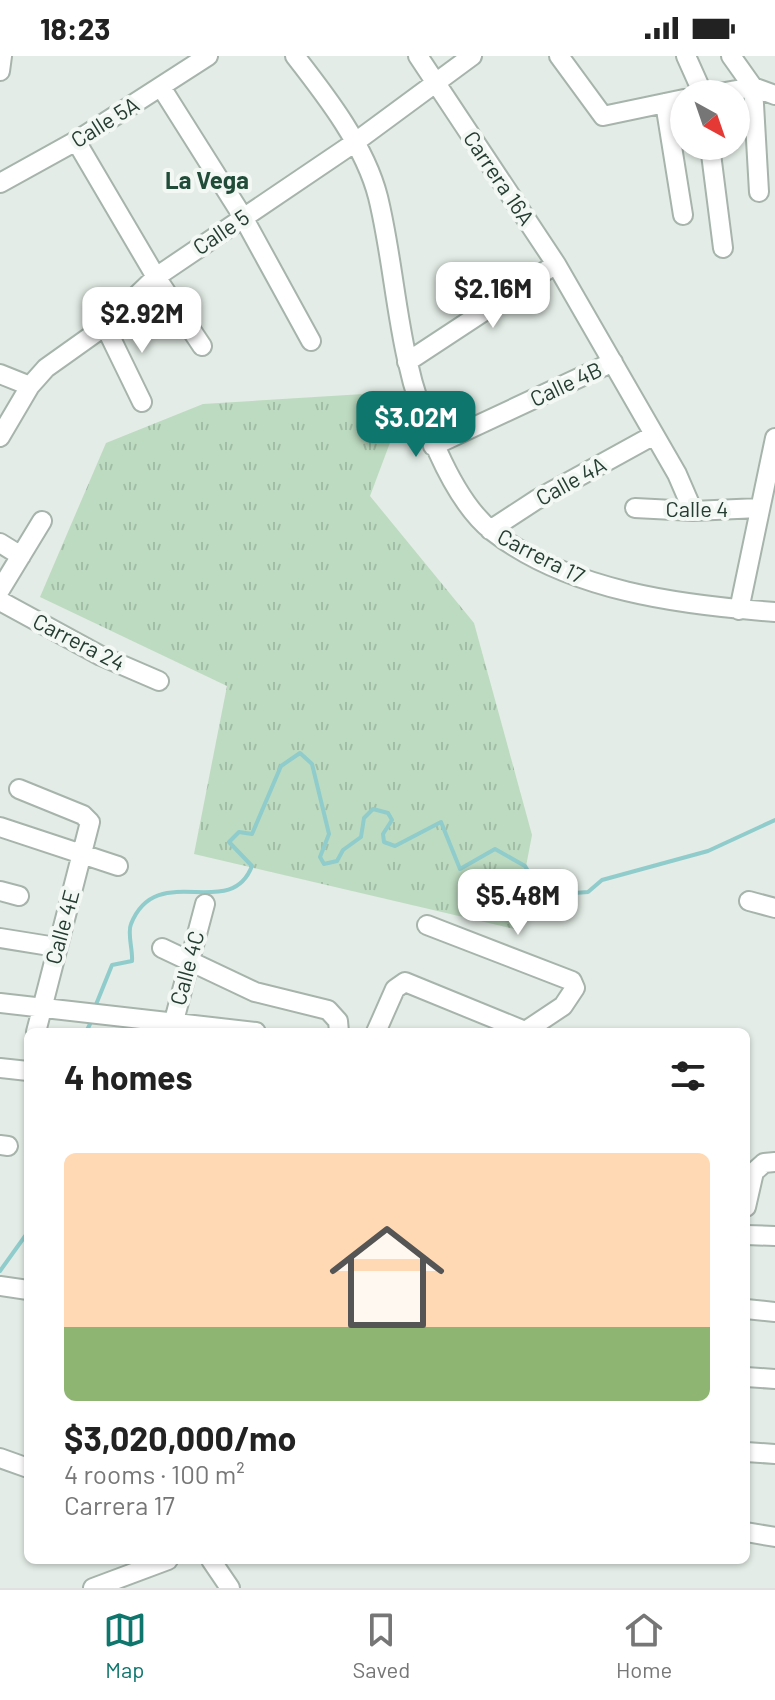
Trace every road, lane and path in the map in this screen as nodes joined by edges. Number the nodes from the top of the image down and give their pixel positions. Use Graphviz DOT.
graph roads {
  1 [pos="2,56"];
  2 [pos="208,56"];
  3 [pos="295,56"];
  4 [pos="418,56"];
  5 [pos="472,56"];
  6 [pos="559,56"];
  7 [pos="686,56"];
  8 [pos="731,56"];
  9 [pos="0,71"];
  10 [pos="697,80"];
  11 [pos="436,83"];
  12 [pos="161,87"];
  13 [pos="753,87"];
  14 [pos="750,88"];
  15 [pos="775,95"];
  16 [pos="670,102"];
  17 [pos="665,103"];
  18 [pos="76,141"];
  19 [pos="354,143"];
  20 [pos="712,160"];
  21 [pos="0,183"];
  22 [pos="759,192"];
  23 [pos="683,215"];
  24 [pos="243,217"];
  25 [pos="723,248"];
  26 [pos="556,264"];
  27 [pos="156,277"];
  28 [pos="105,326"];
  29 [pos="311,341"];
  30 [pos="202,346"];
  31 [pos="407,362"];
  32 [pos="613,362"];
  33 [pos="0,374"];
  34 [pos="30,386"];
  35 [pos="142,402"];
  36 [pos="654,435"];
  37 [pos="0,437"];
  38 [pos="775,438"];
  39 [pos="433,446"];
  40 [pos="635,508"];
  41 [pos="759,508"];
  42 [pos="693,511"];
  43 [pos="42,521"];
  44 [pos="490,530"];
  45 [pos="0,543"];
  46 [pos="21,556"];
  47 [pos="0,590"];
  48 [pos="0,601"];
  49 [pos="739,610"];
  50 [pos="775,612"];
  51 [pos="159,681"];
  52 [pos="19,789"];
  53 [pos="0,827"];
  54 [pos="81,854"];
  55 [pos="118,866"];
  56 [pos="749,901"];
  57 [pos="205,904"];
  58 [pos="775,908"];
  59 [pos="427,925"];
  60 [pos="0,938"];
  61 [pos="56,947"];
  62 [pos="162,948"];
  63 [pos="187,958"];
  64 [pos="0,1003"];
  65 [pos="41,1007"];
  66 [pos="172,1027"];
  67 [pos="37,1028"];
  68 [pos="339,1028"];
  69 [pos="378,1028"];
  70 [pos="514,1028"];
  71 [pos="530,1028"];
  72 [pos="0,1068"];
  73 [pos="24,1071"];
  74 [pos="775,1162"];
  75 [pos="750,1190"];
  76 [pos="750,1235"];
  77 [pos="775,1236"];
  78 [pos="4,1287"];
  79 [pos="24,1290"];
  80 [pos="750,1309"];
  81 [pos="775,1312"];
  82 [pos="750,1377"];
  83 [pos="775,1379"];
  84 [pos="750,1452"];
  85 [pos="775,1454"];
  86 [pos="750,1533"];
  87 [pos="775,1537"];
  88 [pos="157,1564"];
  89 [pos="214,1564"];
  90 [pos="93,1588"];
  91 [pos="230,1588"];
  1 -- 9 [label="street"];
  2 -- 12 [label="street, Calle 5A"];
  3 -- 19 [label="street, Carrera 17"];
  4 -- 11 [label="street, Carrera 16A"];
  5 -- 11 [label="street, Calle 5"];
  6 -- 17 [label="street"];
  7 -- 10 [label="street"];
  8 -- 13 [label="street"];
  11 -- 19 [label="street, Calle 5"];
  11 -- 26 [label="street, Carrera 16A"];
  12 -- 18 [label="street, Calle 5A"];
  12 -- 24 [label="street"];
  13 -- 14 [label="street"];
  13 -- 15 [label="street"];
  13 -- 22 [label="street"];
  16 -- 17 [label="street"];
  17 -- 23 [label="street"];
  18 -- 21 [label="street, Calle 5A"];
  18 -- 27 [label="street"];
  19 -- 24 [label="street, Calle 5"];
  19 -- 31 [label="street, Carrera 17"];
  20 -- 25 [label="street"];
  24 -- 27 [label="street, Calle 5"];
  24 -- 29 [label="street"];
  26 -- 31 [label="street"];
  26 -- 32 [label="street, Carrera 16A"];
  27 -- 28 [label="street, Calle 5"];
  27 -- 30 [label="street"];
  28 -- 34 [label="street, Calle 5"];
  28 -- 35 [label="street"];
  31 -- 39 [label="street, Carrera 17"];
  32 -- 36 [label="street, Carrera 16A"];
  32 -- 39 [label="street, Calle 4B"];
  33 -- 34 [label="street"];
  34 -- 37 [label="street, Calle 5"];
  36 -- 42 [label="street, Carrera 16A"];
  36 -- 44 [label="street, Calle 4A"];
  38 -- 41 [label="street"];
  39 -- 44 [label="street, Carrera 17"];
  40 -- 42 [label="street, Calle 4"];
  41 -- 42 [label="street, Calle 4"];
  41 -- 49 [label="street"];
  43 -- 46 [label="street"];
  44 -- 49 [label="street, Carrera 17"];
  45 -- 46 [label="street"];
  46 -- 47 [label="street"];
  48 -- 51 [label="street, Carrera 24"];
  49 -- 50 [label="street, Carrera 17"];
  52 -- 54 [label="street, Calle 4E"];
  53 -- 54 [label="street"];
  54 -- 55 [label="street"];
  54 -- 61 [label="street, Calle 4E"];
  56 -- 58 [label="street"];
  57 -- 63 [label="street, Calle 4C"];
  59 -- 71 [label="street"];
  60 -- 61 [label="street"];
  61 -- 65 [label="street, Calle 4E"];
  62 -- 63 [label="street"];
  63 -- 66 [label="street, Calle 4C"];
  63 -- 68 [label="street"];
  64 -- 65 [label="street"];
  65 -- 66 [label="street"];
  65 -- 67 [label="street, Calle 4E"];
  69 -- 70 [label="street"];
  72 -- 73 [label="street"];
  74 -- 75 [label="street"];
  76 -- 77 [label="street"];
  78 -- 79 [label="street"];
  80 -- 81 [label="street"];
  82 -- 83 [label="street"];
  84 -- 85 [label="street"];
  86 -- 87 [label="street"];
  88 -- 90 [label="street"];
  89 -- 91 [label="street"];
}
